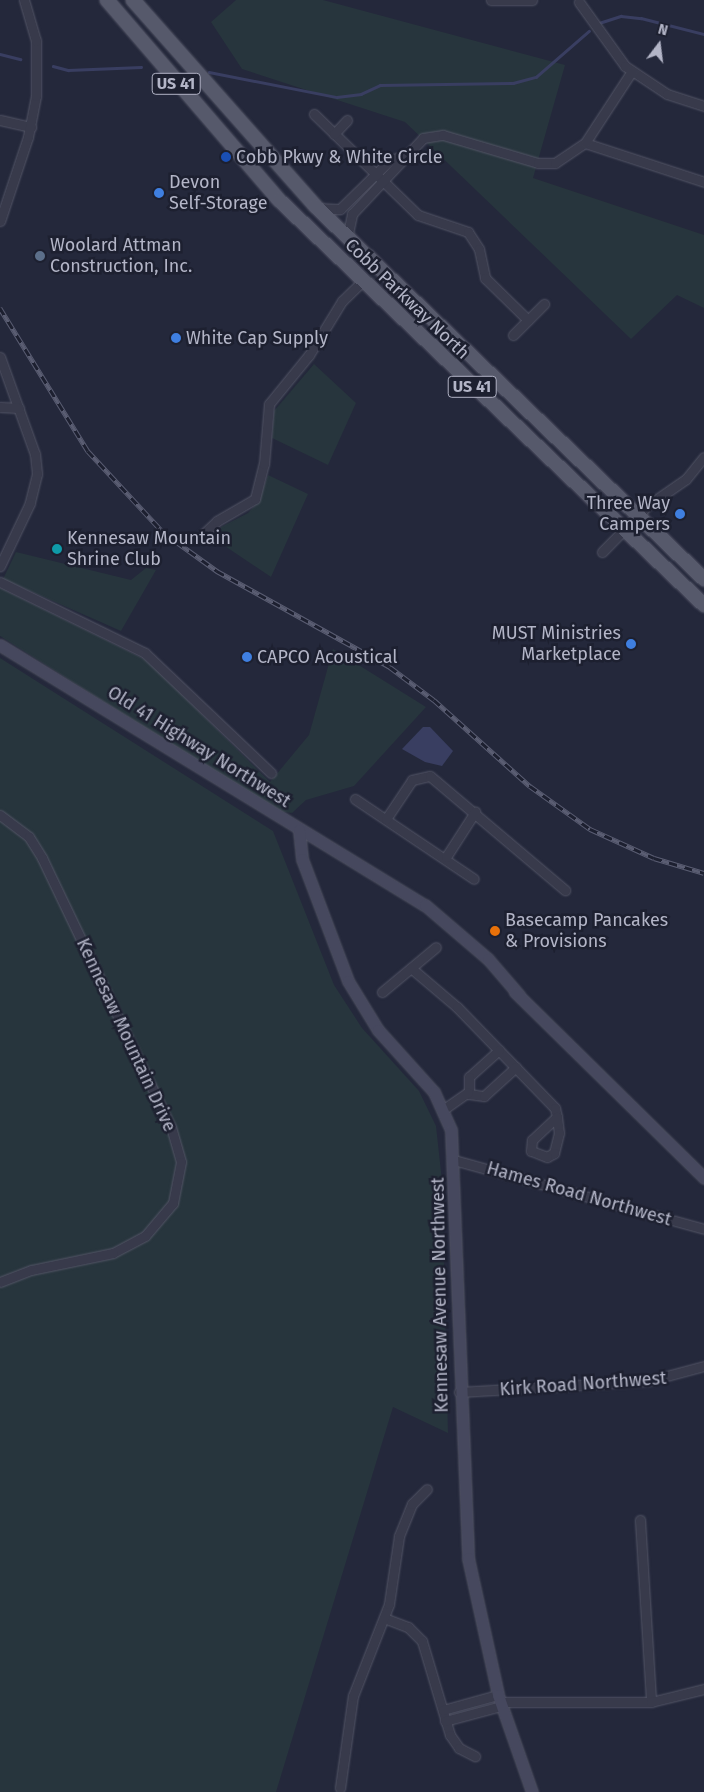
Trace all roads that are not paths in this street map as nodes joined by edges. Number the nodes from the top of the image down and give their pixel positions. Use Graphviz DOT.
graph roads {
  1 [pos="24,0"];
  2 [pos="107,0"];
  3 [pos="133,0"];
  4 [pos="491,0"];
  5 [pos="532,0"];
  6 [pos="568,0"];
  7 [pos="580,1"];
  8 [pos="632,71"];
  9 [pos="704,106"];
  10 [pos="314,114"];
  11 [pos="0,120"];
  12 [pos="347,120"];
  13 [pos="31,127"];
  14 [pos="334,134"];
  15 [pos="585,143"];
  16 [pos="402,156"];
  17 [pos="376,175"];
  18 [pos="383,182"];
  19 [pos="704,182"];
  20 [pos="315,206"];
  21 [pos="0,220"];
  22 [pos="347,238"];
  23 [pos="362,282"];
  24 [pos="544,304"];
  25 [pos="528,320"];
  26 [pos="514,335"];
  27 [pos="0,357"];
  28 [pos="0,407"];
  29 [pos="18,408"];
  30 [pos="704,457"];
  31 [pos="638,515"];
  32 [pos="623,530"];
  33 [pos="200,538"];
  34 [pos="602,552"];
  35 [pos="0,566"];
  36 [pos="704,579"];
  37 [pos="0,582"];
  38 [pos="704,605"];
  39 [pos="0,645"];
  40 [pos="271,773"];
  41 [pos="355,800"];
  42 [pos="475,812"];
  43 [pos="0,815"];
  44 [pos="386,819"];
  45 [pos="298,830"];
  46 [pos="446,857"];
  47 [pos="474,879"];
  48 [pos="565,890"];
  49 [pos="436,948"];
  50 [pos="411,968"];
  51 [pos="382,992"];
  52 [pos="499,1050"];
  53 [pos="516,1067"];
  54 [pos="468,1092"];
  55 [pos="444,1109"];
  56 [pos="557,1117"];
  57 [pos="454,1160"];
  58 [pos="704,1178"];
  59 [pos="704,1229"];
  60 [pos="0,1282"];
  61 [pos="704,1366"];
  62 [pos="459,1392"];
  63 [pos="427,1489"];
  64 [pos="640,1520"];
  65 [pos="384,1618"];
  66 [pos="704,1689"];
  67 [pos="499,1701"];
  68 [pos="651,1702"];
  69 [pos="443,1710"];
  70 [pos="446,1720"];
  71 [pos="475,1756"];
  72 [pos="340,1788"];
  73 [pos="532,1792"];
  1 -- 13 [label="street"];
  2 -- 23 [label="main road, Cobb Parkway North / US 41"];
  3 -- 20 [label="main road, Cobb Parkway North / US 41"];
  4 -- 5 [label="street"];
  6 -- 7 [label="street"];
  7 -- 8 [label="street"];
  8 -- 9 [label="street"];
  8 -- 15 [label="street"];
  10 -- 14 [label="street"];
  11 -- 13 [label="street"];
  12 -- 14 [label="street"];
  13 -- 21 [label="street"];
  14 -- 17 [label="street"];
  15 -- 16 [label="street"];
  15 -- 19 [label="street"];
  16 -- 17 [label="street"];
  16 -- 18 [label="street"];
  17 -- 18 [label="street"];
  17 -- 20 [label="street"];
  18 -- 22 [label="street"];
  18 -- 25 [label="street"];
  20 -- 22 [label="main road, Cobb Parkway North / US 41"];
  22 -- 31 [label="main road, Cobb Parkway North / US 41"];
  23 -- 32 [label="main road, Cobb Parkway North / US 41"];
  23 -- 33 [label="street"];
  24 -- 25 [label="street"];
  25 -- 26 [label="street"];
  27 -- 29 [label="street"];
  28 -- 29 [label="street"];
  29 -- 35 [label="street"];
  30 -- 31 [label="street"];
  31 -- 32 [label="street"];
  31 -- 36 [label="main road, Cobb Parkway North / US 41"];
  32 -- 34 [label="street"];
  32 -- 38 [label="main road, Cobb Parkway North / US 41"];
  37 -- 40 [label="street"];
  39 -- 45 [label="street, Old 41 Highway Northwest"];
  41 -- 44 [label="street"];
  42 -- 44 [label="street"];
  42 -- 46 [label="street"];
  42 -- 48 [label="street"];
  43 -- 60 [label="street, Kennesaw Mountain Drive"];
  44 -- 46 [label="street"];
  45 -- 55 [label="street, Kennesaw Avenue Northwest"];
  45 -- 58 [label="street, Old 41 Highway Northwest"];
  46 -- 47 [label="street"];
  49 -- 50 [label="street"];
  50 -- 51 [label="street"];
  50 -- 52 [label="street"];
  52 -- 53 [label="street"];
  52 -- 54 [label="street"];
  53 -- 54 [label="street"];
  53 -- 56 [label="street"];
  54 -- 55 [label="street"];
  55 -- 57 [label="street, Kennesaw Avenue Northwest"];
  57 -- 59 [label="street, Hames Road Northwest"];
  57 -- 62 [label="street, Kennesaw Avenue Northwest"];
  61 -- 62 [label="street, Kirk Road Northwest"];
  62 -- 67 [label="street, Kennesaw Avenue Northwest"];
  63 -- 65 [label="street"];
  64 -- 68 [label="street"];
  65 -- 69 [label="street"];
  65 -- 72 [label="street"];
  66 -- 68 [label="street"];
  67 -- 68 [label="street"];
  67 -- 69 [label="street"];
  67 -- 70 [label="street"];
  67 -- 73 [label="street, Kennesaw Avenue Northwest"];
  69 -- 70 [label="street"];
  70 -- 71 [label="street"];
}
